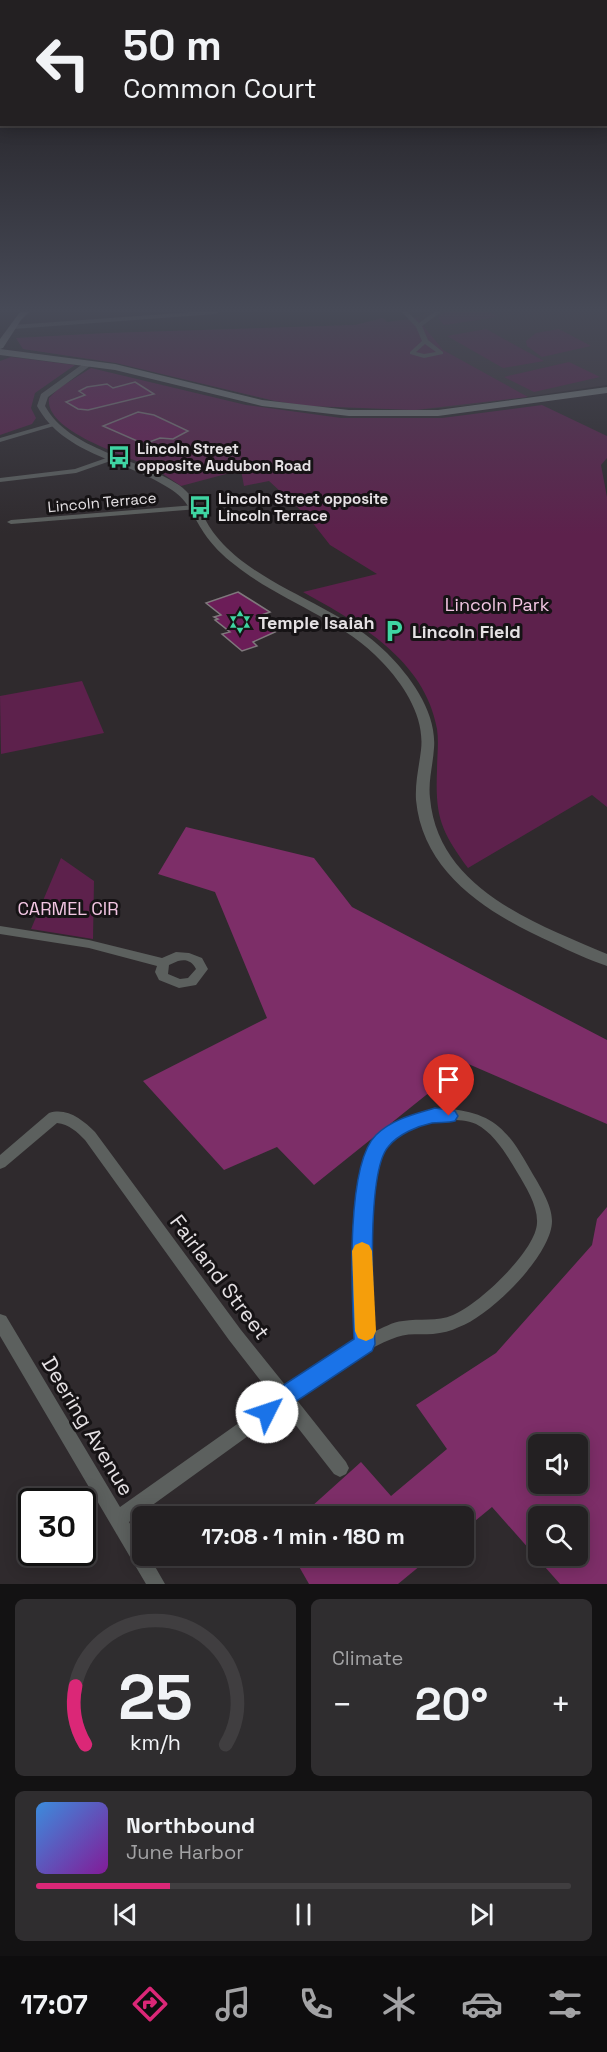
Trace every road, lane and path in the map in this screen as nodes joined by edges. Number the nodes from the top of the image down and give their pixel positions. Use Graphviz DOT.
graph roads {
  1 [pos="58,386"];
  2 [pos="189,386"];
  3 [pos="607,390"];
  4 [pos="52,425"];
  5 [pos="0,440"];
  6 [pos="115,458"];
  7 [pos="0,480"];
  8 [pos="195,507"];
  9 [pos="11,522"];
  10 [pos="0,930"];
  11 [pos="607,960"];
  12 [pos="164,963"];
  13 [pos="0,1163"];
  14 [pos="0,1321"];
  15 [pos="365,1344"];
  16 [pos="285,1398"];
  17 [pos="339,1468"];
  18 [pos="118,1519"];
  19 [pos="156,1584"];
  1 -- 4 [label="street"];
  2 -- 3 [label="main road"];
  4 -- 5 [label="street"];
  4 -- 6 [label="street"];
  6 -- 7 [label="street"];
  6 -- 8 [label="street"];
  8 -- 9 [label="street, Lincoln Terrace"];
  8 -- 11 [label="street"];
  10 -- 12 [label="street"];
  13 -- 16 [label="street, Fairland Street"];
  14 -- 18 [label="street, Deering Avenue"];
  15 -- 15 [label="street"];
  15 -- 16 [label="street"];
  16 -- 17 [label="street, Fairland Street"];
  16 -- 18 [label="street"];
  18 -- 19 [label="street, Deering Avenue"];
}
